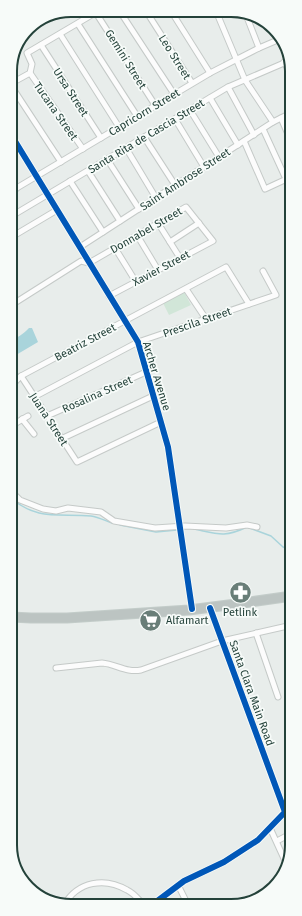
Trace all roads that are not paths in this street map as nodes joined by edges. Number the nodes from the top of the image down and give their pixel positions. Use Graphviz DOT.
graph roads {
  1 [pos="89,17"];
  2 [pos="102,17"];
  3 [pos="124,17"];
  4 [pos="150,17"];
  5 [pos="175,17"];
  6 [pos="220,17"];
  7 [pos="248,20"];
  8 [pos="78,24"];
  9 [pos="60,34"];
  10 [pos="276,41"];
  11 [pos="41,45"];
  12 [pos="259,48"];
  13 [pos="237,60"];
  14 [pos="284,62"];
  15 [pos="210,72"];
  16 [pos="30,73"];
  17 [pos="17,80"];
  18 [pos="245,80"];
  19 [pos="192,83"];
  20 [pos="228,87"];
  21 [pos="174,94"];
  22 [pos="17,95"];
  23 [pos="210,98"];
  24 [pos="155,105"];
  25 [pos="190,110"];
  26 [pos="137,116"];
  27 [pos="285,116"];
  28 [pos="281,118"];
  29 [pos="175,119"];
  30 [pos="273,122"];
  31 [pos="119,127"];
  32 [pos="285,127"];
  33 [pos="263,129"];
  34 [pos="254,135"];
  35 [pos="144,137"];
  36 [pos="101,138"];
  37 [pos="244,141"];
  38 [pos="17,144"];
  39 [pos="238,145"];
  40 [pos="126,148"];
  41 [pos="83,149"];
  42 [pos="219,157"];
  43 [pos="107,159"];
  44 [pos="61,162"];
  45 [pos="204,167"];
  46 [pos="285,170"];
  47 [pos="88,171"];
  48 [pos="37,176"];
  49 [pos="285,180"];
  50 [pos="70,181"];
  51 [pos="176,185"];
  52 [pos="17,188"];
  53 [pos="48,194"];
  54 [pos="156,198"];
  55 [pos="139,209"];
  56 [pos="57,210"];
  57 [pos="17,213"];
  58 [pos="120,221"];
  59 [pos="158,223"];
  60 [pos="199,224"];
  61 [pos="103,232"];
  62 [pos="17,235"];
  63 [pos="137,235"];
  64 [pos="213,241"];
  65 [pos="170,242"];
  66 [pos="80,247"];
  67 [pos="115,248"];
  68 [pos="180,258"];
  69 [pos="89,263"];
  70 [pos="158,270"];
  71 [pos="263,271"];
  72 [pos="136,282"];
  73 [pos="186,289"];
  74 [pos="109,296"];
  75 [pos="17,302"];
  76 [pos="249,304"];
  77 [pos="206,319"];
  78 [pos="125,321"];
  79 [pos="138,342"];
  80 [pos="146,372"];
  81 [pos="21,376"];
  82 [pos="17,380"];
  83 [pos="153,396"];
  84 [pos="34,397"];
  85 [pos="28,416"];
  86 [pos="48,416"];
  87 [pos="22,419"];
  88 [pos="17,422"];
  89 [pos="161,422"];
  90 [pos="34,434"];
  91 [pos="61,439"];
  92 [pos="17,497"];
  93 [pos="180,526"];
  94 [pos="258,527"];
  95 [pos="285,597"];
  96 [pos="210,608"];
  97 [pos="192,609"];
  98 [pos="17,617"];
  99 [pos="285,627"];
  100 [pos="256,633"];
  101 [pos="222,641"];
  102 [pos="56,668"];
  103 [pos="278,697"];
  104 [pos="270,828"];
  105 [pos="285,837"];
  106 [pos="277,841"];
  107 [pos="284,857"];
  108 [pos="178,885"];
  109 [pos="69,899"];
  110 [pos="138,899"];
  111 [pos="160,899"];
  112 [pos="185,899"];
  1 -- 8 [label="street"];
  2 -- 24 [label="street, Gemini Street"];
  3 -- 21 [label="street"];
  4 -- 19 [label="street, Leo Street"];
  5 -- 15 [label="street"];
  6 -- 13 [label="street"];
  7 -- 12 [label="street"];
  8 -- 9 [label="street"];
  8 -- 26 [label="street"];
  9 -- 11 [label="street"];
  9 -- 31 [label="street"];
  10 -- 12 [label="street, Capricorn Street"];
  11 -- 16 [label="street"];
  11 -- 36 [label="street, Ursa Street"];
  12 -- 13 [label="street, Capricorn Street"];
  13 -- 15 [label="street, Capricorn Street"];
  13 -- 18 [label="street"];
  14 -- 18 [label="street, Santa Rita de Cascia Street"];
  15 -- 19 [label="street, Capricorn Street"];
  16 -- 17 [label="street"];
  16 -- 41 [label="street, Tucana Street"];
  18 -- 20 [label="street, Santa Rita de Cascia Street"];
  18 -- 30 [label="street"];
  19 -- 21 [label="street, Capricorn Street"];
  20 -- 23 [label="street, Santa Rita de Cascia Street"];
  20 -- 34 [label="street"];
  21 -- 24 [label="street, Capricorn Street"];
  22 -- 44 [label="street"];
  23 -- 25 [label="street, Santa Rita de Cascia Street"];
  23 -- 39 [label="street"];
  24 -- 26 [label="street, Capricorn Street"];
  25 -- 29 [label="street, Santa Rita de Cascia Street"];
  25 -- 42 [label="street"];
  26 -- 31 [label="street, Capricorn Street"];
  27 -- 28 [label="street, Saint Ambrose Street"];
  28 -- 30 [label="street, Saint Ambrose Street"];
  28 -- 32 [label="street"];
  29 -- 35 [label="street, Santa Rita de Cascia Street"];
  29 -- 45 [label="street"];
  30 -- 33 [label="street, Saint Ambrose Street"];
  31 -- 36 [label="street, Capricorn Street"];
  33 -- 34 [label="street, Saint Ambrose Street"];
  33 -- 46 [label="street"];
  34 -- 37 [label="street, Saint Ambrose Street"];
  35 -- 40 [label="street, Santa Rita de Cascia Street"];
  35 -- 51 [label="street"];
  36 -- 41 [label="street, Capricorn Street"];
  37 -- 39 [label="street, Saint Ambrose Street"];
  37 -- 49 [label="street"];
  38 -- 48 [label="street, Archer Avenue"];
  39 -- 42 [label="street, Saint Ambrose Street"];
  40 -- 43 [label="street, Santa Rita de Cascia Street"];
  40 -- 54 [label="street"];
  41 -- 44 [label="street, Capricorn Street"];
  42 -- 45 [label="street, Saint Ambrose Street"];
  43 -- 47 [label="street, Santa Rita de Cascia Street"];
  43 -- 55 [label="street"];
  44 -- 48 [label="street, Capricorn Street"];
  45 -- 51 [label="street, Saint Ambrose Street"];
  47 -- 50 [label="street, Santa Rita de Cascia Street"];
  47 -- 58 [label="street"];
  48 -- 52 [label="street, Capricorn Street"];
  48 -- 53 [label="street, Archer Avenue"];
  50 -- 53 [label="street, Santa Rita de Cascia Street"];
  50 -- 61 [label="street"];
  51 -- 54 [label="street, Saint Ambrose Street"];
  53 -- 56 [label="street, Archer Avenue"];
  53 -- 57 [label="street, Santa Rita de Cascia Street"];
  54 -- 55 [label="street, Saint Ambrose Street"];
  55 -- 58 [label="street, Saint Ambrose Street"];
  56 -- 62 [label="street"];
  56 -- 66 [label="street, Archer Avenue"];
  58 -- 61 [label="street, Saint Ambrose Street"];
  59 -- 60 [label="street, Donnabel Street"];
  59 -- 63 [label="street, Donnabel Street"];
  59 -- 65 [label="street"];
  60 -- 64 [label="street, Donnabel Street"];
  60 -- 65 [label="street"];
  61 -- 66 [label="street, Saint Ambrose Street"];
  63 -- 67 [label="street, Donnabel Street"];
  63 -- 70 [label="street"];
  64 -- 68 [label="street, Xavier Street"];
  65 -- 68 [label="street"];
  66 -- 69 [label="street, Archer Avenue"];
  67 -- 69 [label="street, Donnabel Street"];
  67 -- 72 [label="street"];
  68 -- 70 [label="street, Xavier Street"];
  69 -- 74 [label="street, Archer Avenue"];
  69 -- 75 [label="street, Donnabel Street"];
  70 -- 72 [label="street, Xavier Street"];
  71 -- 76 [label="street, Prescila Street"];
  72 -- 74 [label="street, Xavier Street"];
  73 -- 76 [label="street, Beatriz Street"];
  73 -- 77 [label="street"];
  73 -- 78 [label="street, Beatriz Street"];
  74 -- 78 [label="street, Archer Avenue"];
  76 -- 77 [label="street, Prescila Street"];
  77 -- 79 [label="street, Prescila Street"];
  78 -- 79 [label="street, Archer Avenue"];
  78 -- 81 [label="street, Beatriz Street"];
  79 -- 80 [label="street, Archer Avenue"];
  79 -- 84 [label="street, Prescila Street"];
  80 -- 83 [label="street, Archer Avenue"];
  80 -- 86 [label="street, Rosalina Street"];
  81 -- 82 [label="street, Beatriz Street"];
  81 -- 84 [label="street, Juana Street"];
  83 -- 89 [label="street, Archer Avenue"];
  83 -- 91 [label="street"];
  84 -- 86 [label="street, Juana Street"];
  85 -- 87 [label="street"];
  86 -- 91 [label="street, Juana Street"];
  87 -- 88 [label="street"];
  87 -- 90 [label="street"];
  89 -- 91 [label="street, Juana Street"];
  89 -- 93 [label="street, Archer Avenue"];
  92 -- 93 [label="street"];
  93 -- 94 [label="street"];
  93 -- 97 [label="street, Archer Avenue"];
  95 -- 96 [label="highway"];
  96 -- 97 [label="highway"];
  96 -- 101 [label="street, Santa Clara Main Road"];
  97 -- 98 [label="highway"];
  99 -- 100 [label="street"];
  100 -- 101 [label="street"];
  100 -- 103 [label="street"];
  101 -- 102 [label="street"];
  101 -- 104 [label="street, Santa Clara Main Road"];
  104 -- 106 [label="street"];
  104 -- 108 [label="street, Santa Clara Main Road"];
  105 -- 106 [label="street"];
  106 -- 107 [label="street"];
  108 -- 111 [label="street, Santa Clara Main Road"];
  108 -- 112 [label="street"];
  109 -- 110 [label="street"];
}
